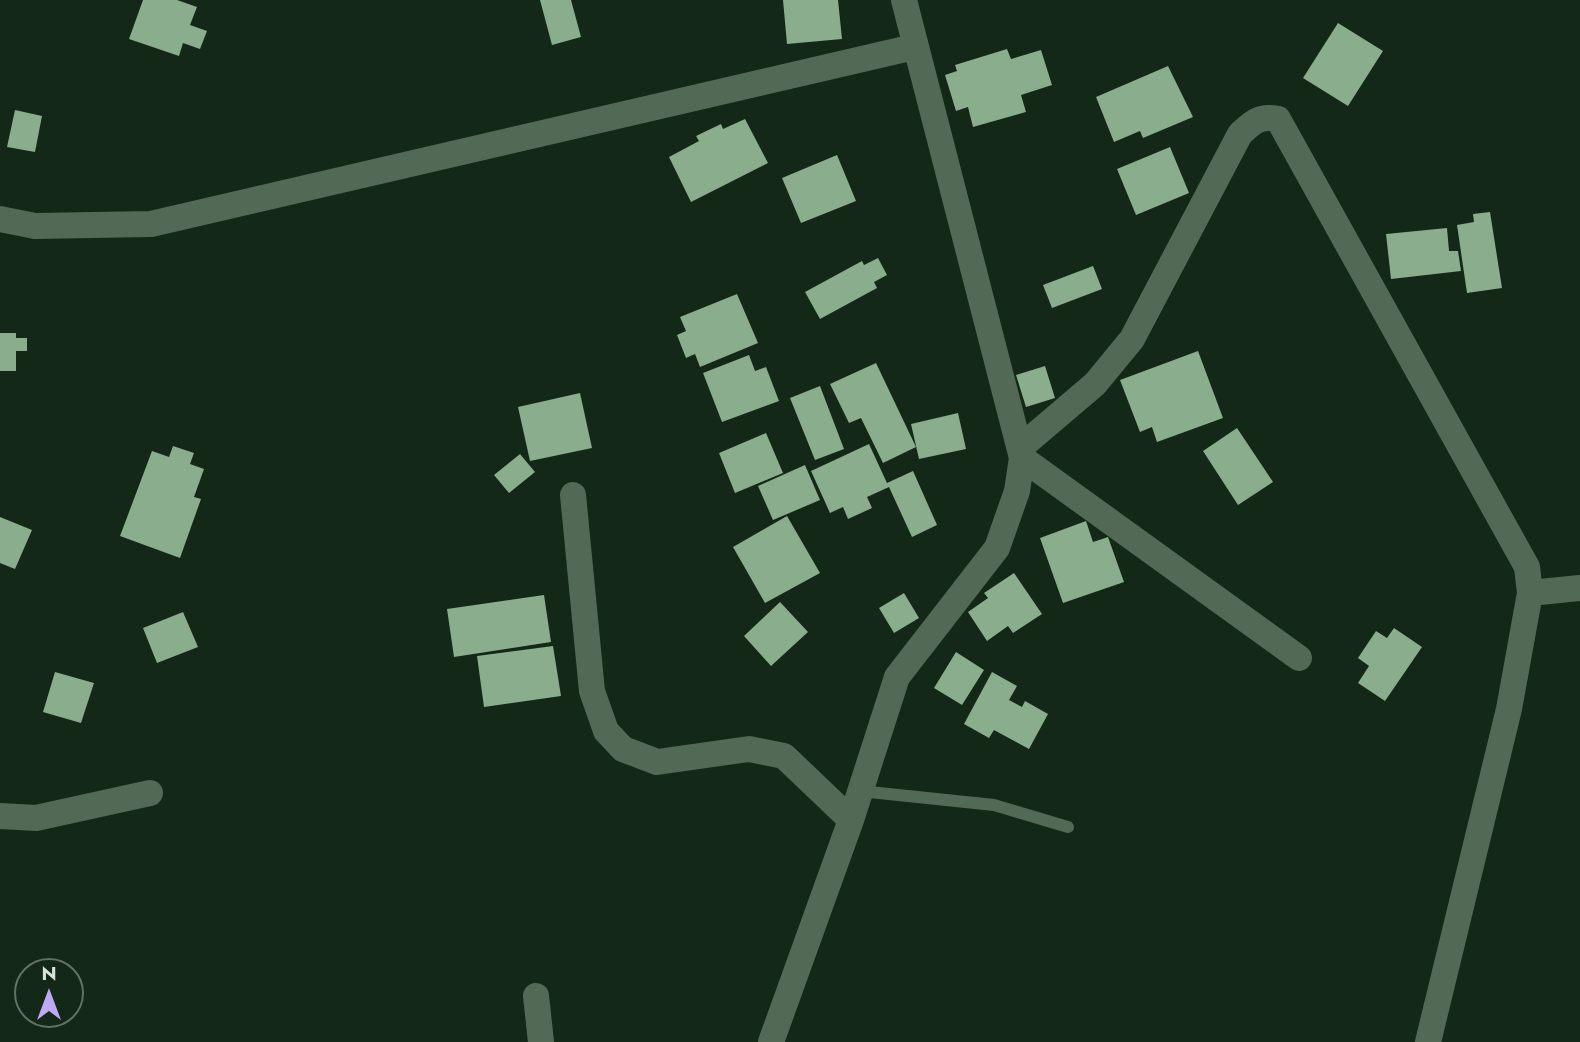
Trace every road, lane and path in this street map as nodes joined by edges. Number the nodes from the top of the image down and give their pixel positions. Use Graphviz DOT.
graph roads {
  1 [pos="904,0"];
  2 [pos="914,47"];
  3 [pos="0,219"];
  4 [pos="1021,453"];
  5 [pos="573,495"];
  6 [pos="1580,588"];
  7 [pos="1530,593"];
  8 [pos="1299,658"];
  9 [pos="860,791"];
  10 [pos="150,793"];
  11 [pos="0,816"];
  12 [pos="851,820"];
  13 [pos="1068,828"];
  14 [pos="536,996"];
  15 [pos="541,1042"];
  16 [pos="771,1042"];
  17 [pos="1429,1042"];
  1 -- 2 [label="street"];
  2 -- 3 [label="street"];
  2 -- 4 [label="street"];
  4 -- 7 [label="street"];
  4 -- 8 [label="street"];
  4 -- 9 [label="street"];
  5 -- 12 [label="street"];
  6 -- 7 [label="street"];
  7 -- 17 [label="street"];
  9 -- 12 [label="street"];
  9 -- 13 [label="lane"];
  10 -- 11 [label="street"];
  12 -- 16 [label="street"];
  14 -- 15 [label="street"];
}
